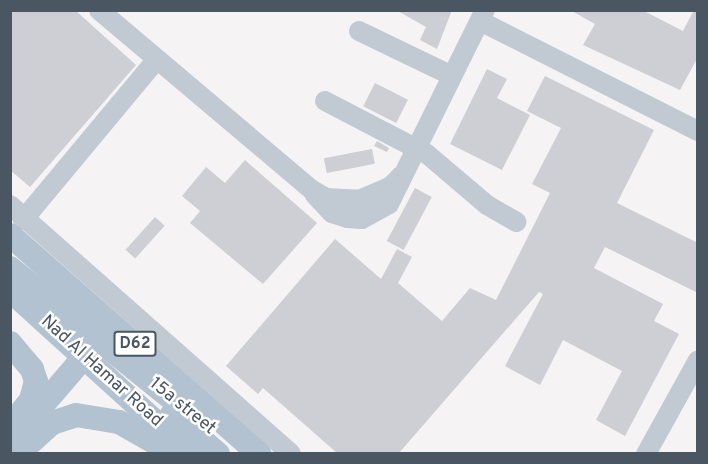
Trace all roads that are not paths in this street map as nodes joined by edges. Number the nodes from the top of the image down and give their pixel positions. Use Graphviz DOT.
graph roads {
  1 [pos="103,12"];
  2 [pos="483,16"];
  3 [pos="359,31"];
  4 [pos="157,59"];
  5 [pos="452,76"];
  6 [pos="325,101"];
  7 [pos="698,131"];
  8 [pos="416,148"];
  9 [pos="516,222"];
  10 [pos="13,231"];
  11 [pos="10,268"];
  12 [pos="10,290"];
  13 [pos="99,312"];
  14 [pos="10,343"];
  15 [pos="92,348"];
  16 [pos="698,360"];
  17 [pos="122,390"];
  18 [pos="10,424"];
  19 [pos="10,442"];
  20 [pos="18,453"];
  21 [pos="175,453"];
  22 [pos="191,453"];
  23 [pos="219,453"];
  24 [pos="239,453"];
  25 [pos="259,453"];
  26 [pos="291,453"];
  27 [pos="646,453"];
  1 -- 4 [label="lane"];
  2 -- 5 [label="lane"];
  2 -- 7 [label="lane"];
  3 -- 5 [label="lane"];
  4 -- 8 [label="lane"];
  4 -- 10 [label="lane"];
  5 -- 8 [label="lane"];
  6 -- 8 [label="lane"];
  8 -- 9 [label="lane"];
  10 -- 13 [label="main road, D62"];
  10 -- 26 [label="lane"];
  11 -- 15 [label="main road, 15a street"];
  12 -- 15 [label="main road, Nad Al Hamar Road / D62"];
  13 -- 15 [label="main road"];
  13 -- 25 [label="main road, D62"];
  14 -- 18 [label="main road"];
  15 -- 17 [label="main road, Nad Al Hamar Road / D62"];
  15 -- 19 [label="main road"];
  15 -- 24 [label="main road, 15a street"];
  16 -- 27 [label="lane"];
  17 -- 22 [label="main road, Nad Al Hamar Road / D62"];
  17 -- 23 [label="main road"];
  20 -- 21 [label="main road"];
}
